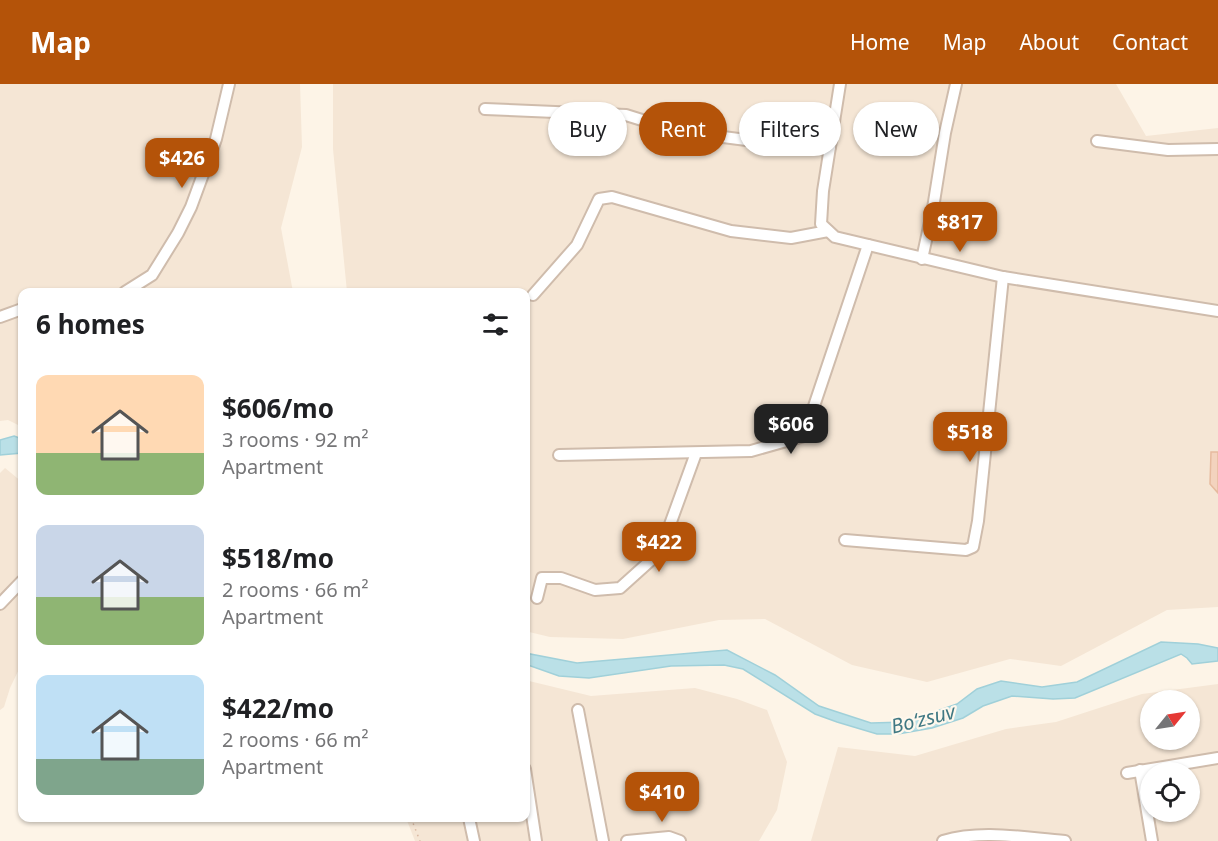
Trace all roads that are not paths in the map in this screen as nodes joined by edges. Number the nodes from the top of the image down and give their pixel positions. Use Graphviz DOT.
graph roads {
  1 [pos="229,84"];
  2 [pos="840,84"];
  3 [pos="956,84"];
  4 [pos="837,102"];
  5 [pos="485,109"];
  6 [pos="739,139"];
  7 [pos="1097,141"];
  8 [pos="1218,148"];
  9 [pos="829,156"];
  10 [pos="828,231"];
  11 [pos="868,245"];
  12 [pos="922,259"];
  13 [pos="1003,277"];
  14 [pos="131,288"];
  15 [pos="533,295"];
  16 [pos="18,310"];
  17 [pos="1218,310"];
  18 [pos="0,317"];
  19 [pos="696,453"];
  20 [pos="559,455"];
  21 [pos="845,540"];
  22 [pos="18,584"];
  23 [pos="537,598"];
  24 [pos="0,604"];
  25 [pos="578,710"];
  26 [pos="1218,758"];
  27 [pos="1192,762"];
  28 [pos="1140,770"];
  29 [pos="1127,773"];
  30 [pos="530,802"];
  31 [pos="470,822"];
  32 [pos="1149,822"];
  33 [pos="474,841"];
  34 [pos="536,841"];
  35 [pos="603,841"];
  36 [pos="627,841"];
  37 [pos="680,841"];
  38 [pos="943,841"];
  39 [pos="1065,841"];
  40 [pos="1152,841"];
  1 -- 14 [label="street"];
  2 -- 4 [label="street"];
  3 -- 12 [label="street"];
  5 -- 6 [label="street"];
  7 -- 8 [label="street"];
  9 -- 10 [label="street"];
  10 -- 11 [label="street"];
  10 -- 15 [label="street"];
  11 -- 12 [label="street"];
  11 -- 19 [label="street"];
  12 -- 13 [label="street"];
  13 -- 17 [label="street"];
  13 -- 21 [label="street"];
  16 -- 18 [label="street"];
  19 -- 20 [label="street"];
  19 -- 23 [label="street"];
  22 -- 24 [label="street"];
  25 -- 35 [label="street"];
  26 -- 27 [label="street"];
  28 -- 29 [label="street"];
  30 -- 34 [label="street"];
  31 -- 33 [label="street"];
  32 -- 40 [label="street"];
  36 -- 37 [label="street"];
  38 -- 39 [label="street"];
}
